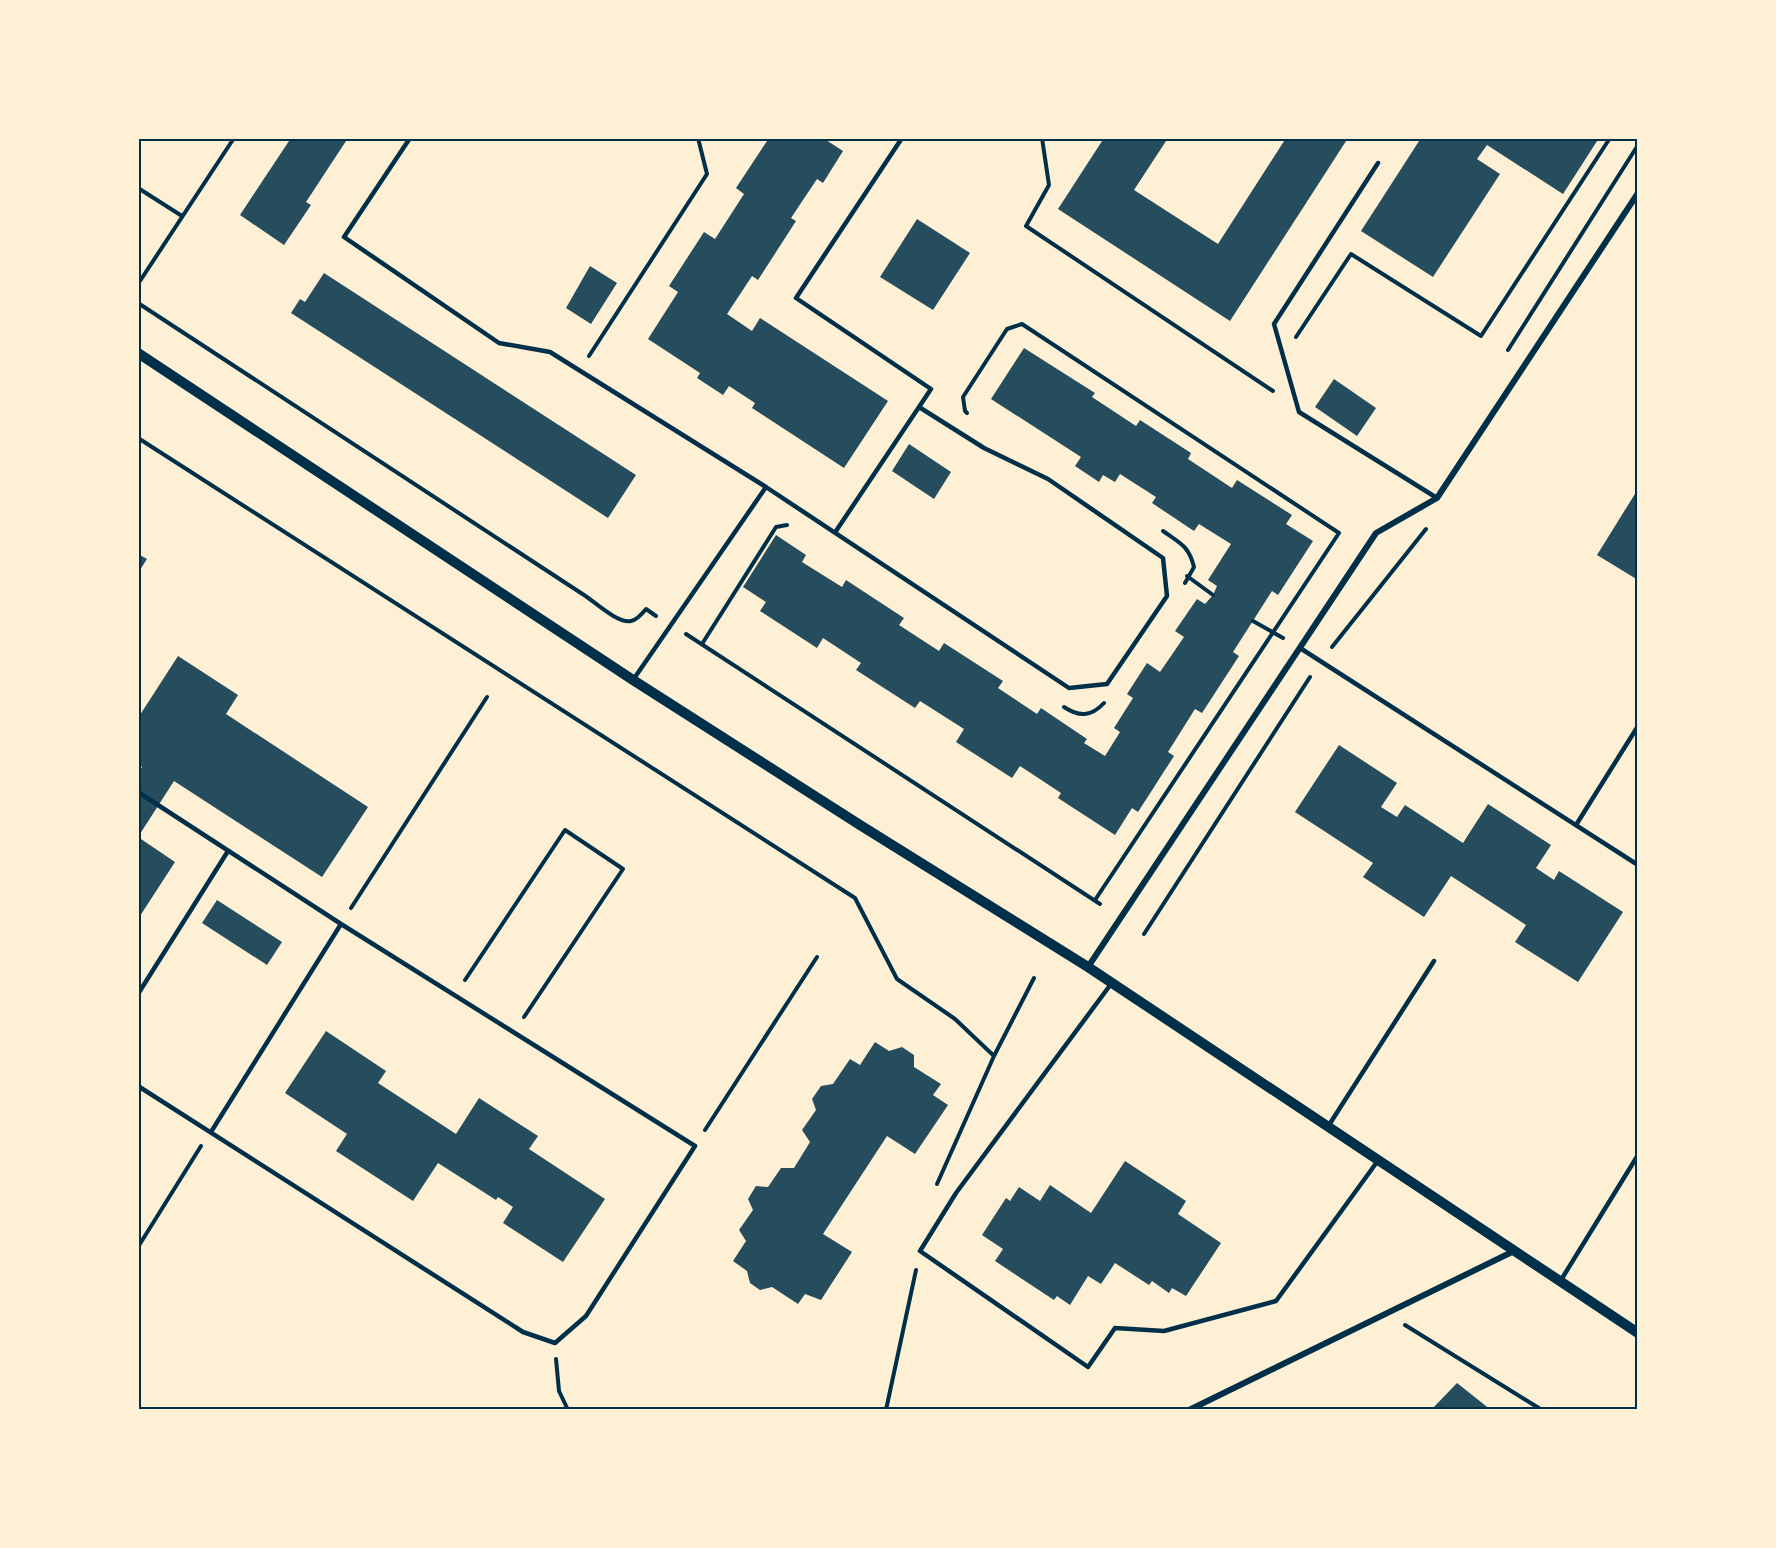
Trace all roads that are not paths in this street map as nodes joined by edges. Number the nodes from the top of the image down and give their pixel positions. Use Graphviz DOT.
graph roads {
  1 [pos="410,138"];
  2 [pos="902,138"];
  3 [pos="1377,163"];
  4 [pos="1638,193"];
  5 [pos="138,352"];
  6 [pos="919,407"];
  7 [pos="766,487"];
  8 [pos="1437,498"];
  9 [pos="836,531"];
  10 [pos="1300,648"];
  11 [pos="633,680"];
  12 [pos="1638,726"];
  13 [pos="138,792"];
  14 [pos="1576,825"];
  15 [pos="228,851"];
  16 [pos="1638,865"];
  17 [pos="341,924"];
  18 [pos="1434,961"];
  19 [pos="1088,967"];
  20 [pos="1111,984"];
  21 [pos="138,994"];
  22 [pos="138,1086"];
  23 [pos="1327,1127"];
  24 [pos="211,1132"];
  25 [pos="1638,1155"];
  26 [pos="1379,1160"];
  27 [pos="1514,1251"];
  28 [pos="1560,1282"];
  29 [pos="1638,1333"];
  30 [pos="1189,1410"];
  1 -- 7 [label="lane"];
  2 -- 6 [label="lane"];
  3 -- 8 [label="lane"];
  4 -- 8 [label="street"];
  5 -- 11 [label="street"];
  6 -- 9 [label="lane"];
  6 -- 9 [label="lane"];
  7 -- 9 [label="lane"];
  7 -- 11 [label="lane"];
  8 -- 10 [label="street"];
  10 -- 14 [label="lane"];
  10 -- 19 [label="street"];
  11 -- 19 [label="street"];
  12 -- 14 [label="lane"];
  13 -- 15 [label="lane"];
  14 -- 16 [label="lane"];
  15 -- 17 [label="lane"];
  15 -- 21 [label="lane"];
  17 -- 24 [label="lane"];
  17 -- 24 [label="lane"];
  18 -- 23 [label="lane"];
  19 -- 20 [label="street"];
  20 -- 23 [label="street"];
  20 -- 26 [label="lane"];
  22 -- 24 [label="lane"];
  23 -- 26 [label="street"];
  25 -- 28 [label="lane"];
  26 -- 27 [label="street"];
  27 -- 28 [label="street"];
  27 -- 30 [label="street"];
  28 -- 29 [label="street"];
}
